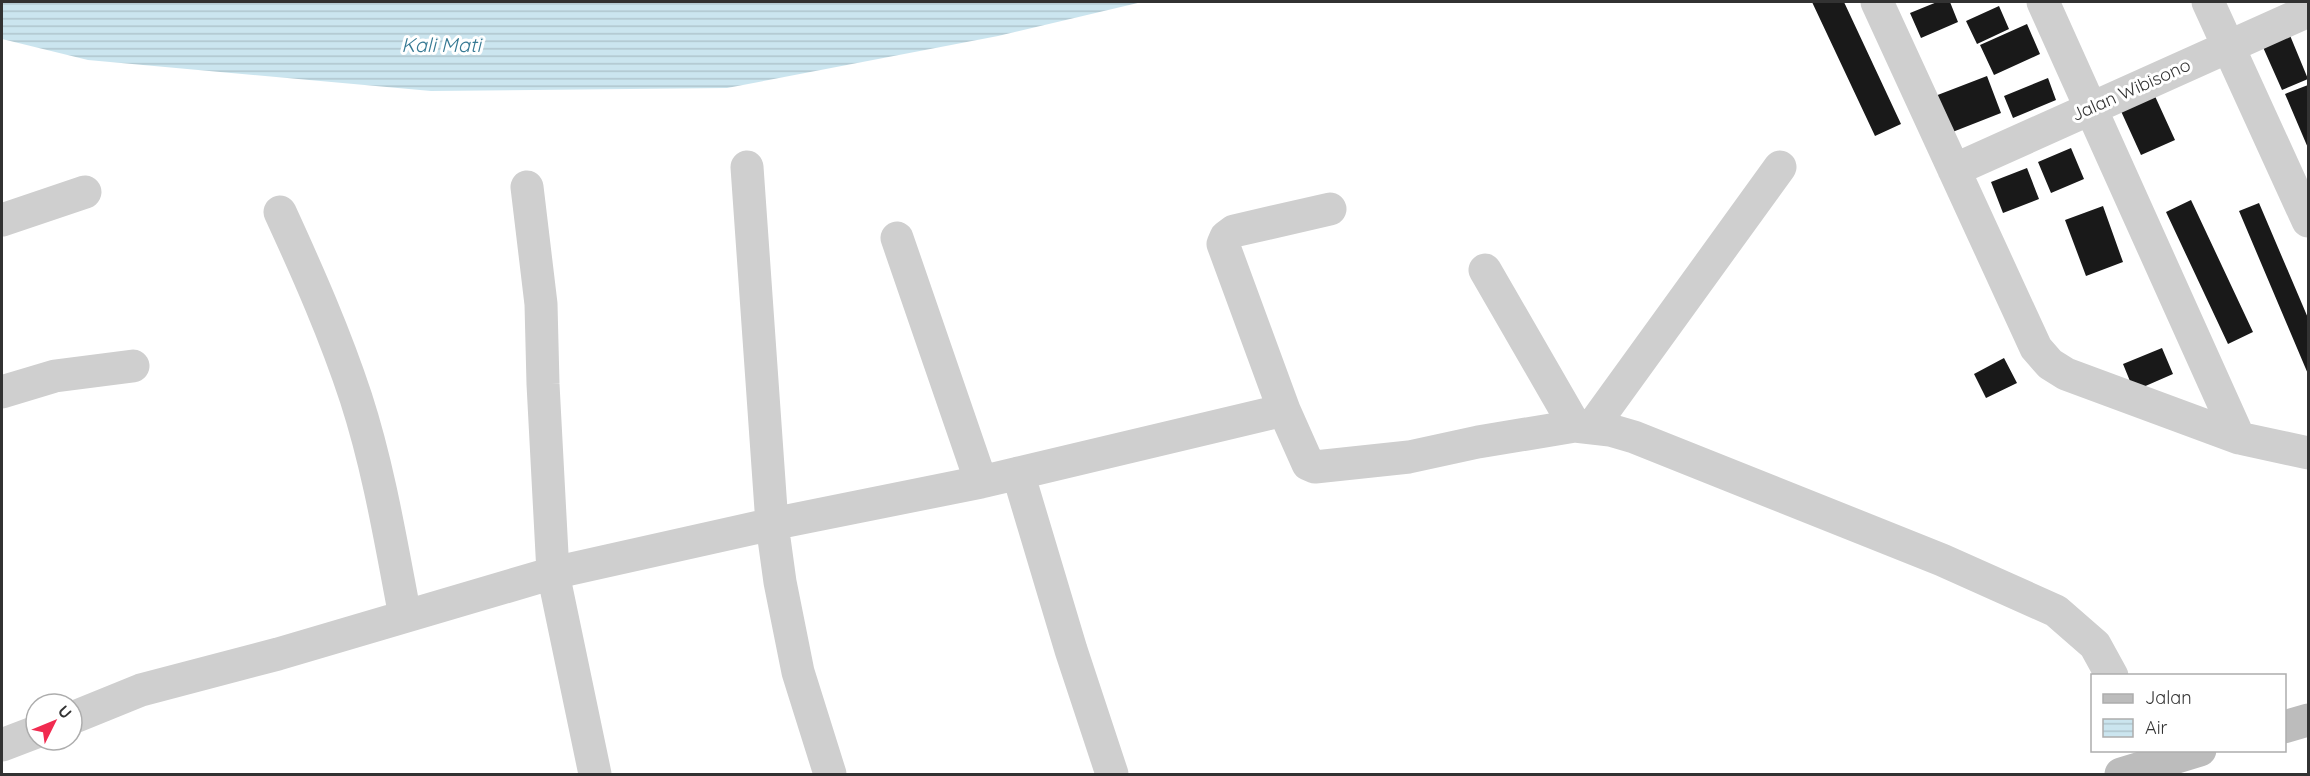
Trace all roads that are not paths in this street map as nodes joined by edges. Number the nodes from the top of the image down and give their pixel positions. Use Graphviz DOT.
graph roads {
  1 [pos="1877,2"];
  2 [pos="2043,2"];
  3 [pos="2208,2"];
  4 [pos="2308,11"];
  5 [pos="2229,46"];
  6 [pos="2091,109"];
  7 [pos="747,167"];
  8 [pos="1780,167"];
  9 [pos="1954,170"];
  10 [pos="527,187"];
  11 [pos="85,192"];
  12 [pos="1330,209"];
  13 [pos="280,212"];
  14 [pos="2,220"];
  15 [pos="2308,220"];
  16 [pos="897,238"];
  17 [pos="1485,270"];
  18 [pos="133,366"];
  19 [pos="2,392"];
  20 [pos="1284,410"];
  21 [pos="1583,426"];
  22 [pos="2239,438"];
  23 [pos="2308,453"];
  24 [pos="1018,473"];
  25 [pos="981,482"];
  26 [pos="772,524"];
  27 [pos="553,573"];
  28 [pos="405,616"];
  29 [pos="2111,674"];
  30 [pos="84,712"];
  31 [pos="2308,720"];
  32 [pos="2286,726"];
  33 [pos="2190,752"];
  34 [pos="2137,763"];
  35 [pos="595,774"];
  36 [pos="830,774"];
  37 [pos="1112,774"];
  1 -- 9 [label="street"];
  2 -- 6 [label="street"];
  3 -- 5 [label="street"];
  4 -- 5 [label="street, Jalan Wibisono"];
  5 -- 6 [label="street, Jalan Wibisono"];
  5 -- 15 [label="street"];
  6 -- 9 [label="street, Jalan Wibisono"];
  6 -- 22 [label="street"];
  7 -- 26 [label="street"];
  8 -- 21 [label="street"];
  9 -- 22 [label="street"];
  10 -- 27 [label="street"];
  11 -- 14 [label="street"];
  12 -- 20 [label="street"];
  13 -- 28 [label="street"];
  16 -- 25 [label="street"];
  17 -- 21 [label="street"];
  18 -- 19 [label="street"];
  20 -- 21 [label="street"];
  20 -- 24 [label="street"];
  21 -- 29 [label="street"];
  22 -- 23 [label="street"];
  24 -- 25 [label="street"];
  24 -- 37 [label="street"];
  25 -- 26 [label="street"];
  26 -- 27 [label="street"];
  26 -- 36 [label="street"];
  27 -- 28 [label="street"];
  27 -- 35 [label="street"];
  28 -- 30 [label="street"];
  31 -- 32 [label="main road"];
  33 -- 34 [label="main road"];
}
